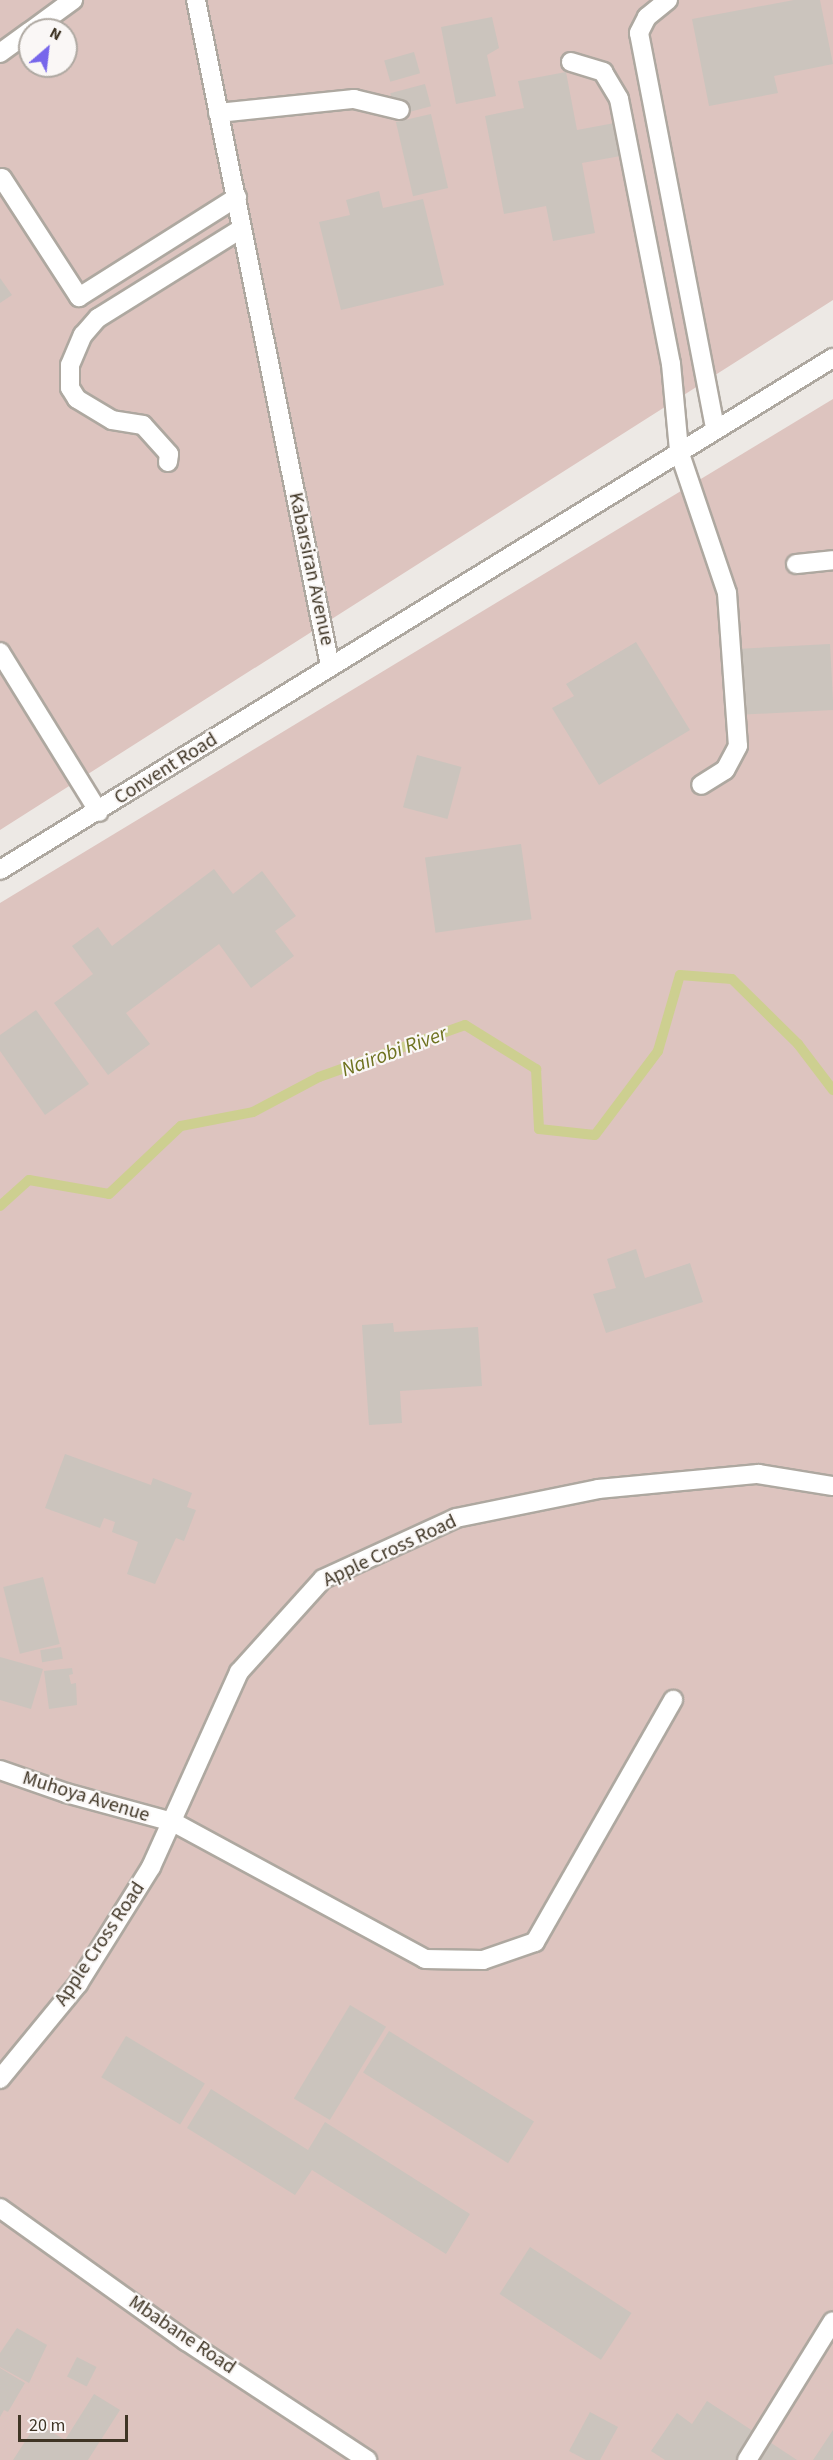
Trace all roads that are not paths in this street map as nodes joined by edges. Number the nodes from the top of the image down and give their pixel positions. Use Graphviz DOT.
graph roads {
  1 [pos="73,0"];
  2 [pos="196,0"];
  3 [pos="668,0"];
  4 [pos="49,18"];
  5 [pos="18,40"];
  6 [pos="0,53"];
  7 [pos="571,62"];
  8 [pos="400,110"];
  9 [pos="218,113"];
  10 [pos="2,178"];
  11 [pos="237,197"];
  12 [pos="241,229"];
  13 [pos="833,358"];
  14 [pos="715,429"];
  15 [pos="679,452"];
  16 [pos="168,462"];
  17 [pos="833,560"];
  18 [pos="796,564"];
  19 [pos="0,652"];
  20 [pos="330,666"];
  21 [pos="701,785"];
  22 [pos="99,812"];
  23 [pos="0,870"];
  24 [pos="833,1486"];
  25 [pos="673,1700"];
  26 [pos="0,1770"];
  27 [pos="173,1822"];
  28 [pos="0,2079"];
  29 [pos="0,2208"];
  30 [pos="833,2321"];
  31 [pos="367,2460"];
  32 [pos="747,2460"];
  1 -- 4 [label="street"];
  2 -- 9 [label="street, Kabarsiran Avenue"];
  3 -- 14 [label="street"];
  5 -- 6 [label="street"];
  7 -- 15 [label="street"];
  8 -- 9 [label="street"];
  9 -- 11 [label="street, Kabarsiran Avenue"];
  10 -- 11 [label="street"];
  11 -- 12 [label="street, Kabarsiran Avenue"];
  12 -- 16 [label="street"];
  12 -- 20 [label="street, Kabarsiran Avenue"];
  13 -- 14 [label="street, Kabarsiran Avenue"];
  14 -- 15 [label="street, Kabarsiran Avenue"];
  15 -- 20 [label="street, Kabarsiran Avenue"];
  15 -- 21 [label="street"];
  17 -- 18 [label="street"];
  19 -- 22 [label="street"];
  20 -- 22 [label="street, Convent Road"];
  22 -- 23 [label="street, Convent Road"];
  24 -- 27 [label="street, Apple Cross Road"];
  25 -- 27 [label="street, Muhoya Avenue"];
  26 -- 27 [label="street, Muhoya Avenue"];
  27 -- 28 [label="street, Apple Cross Road"];
  29 -- 31 [label="street, Mbabane Road"];
  30 -- 32 [label="street"];
}
